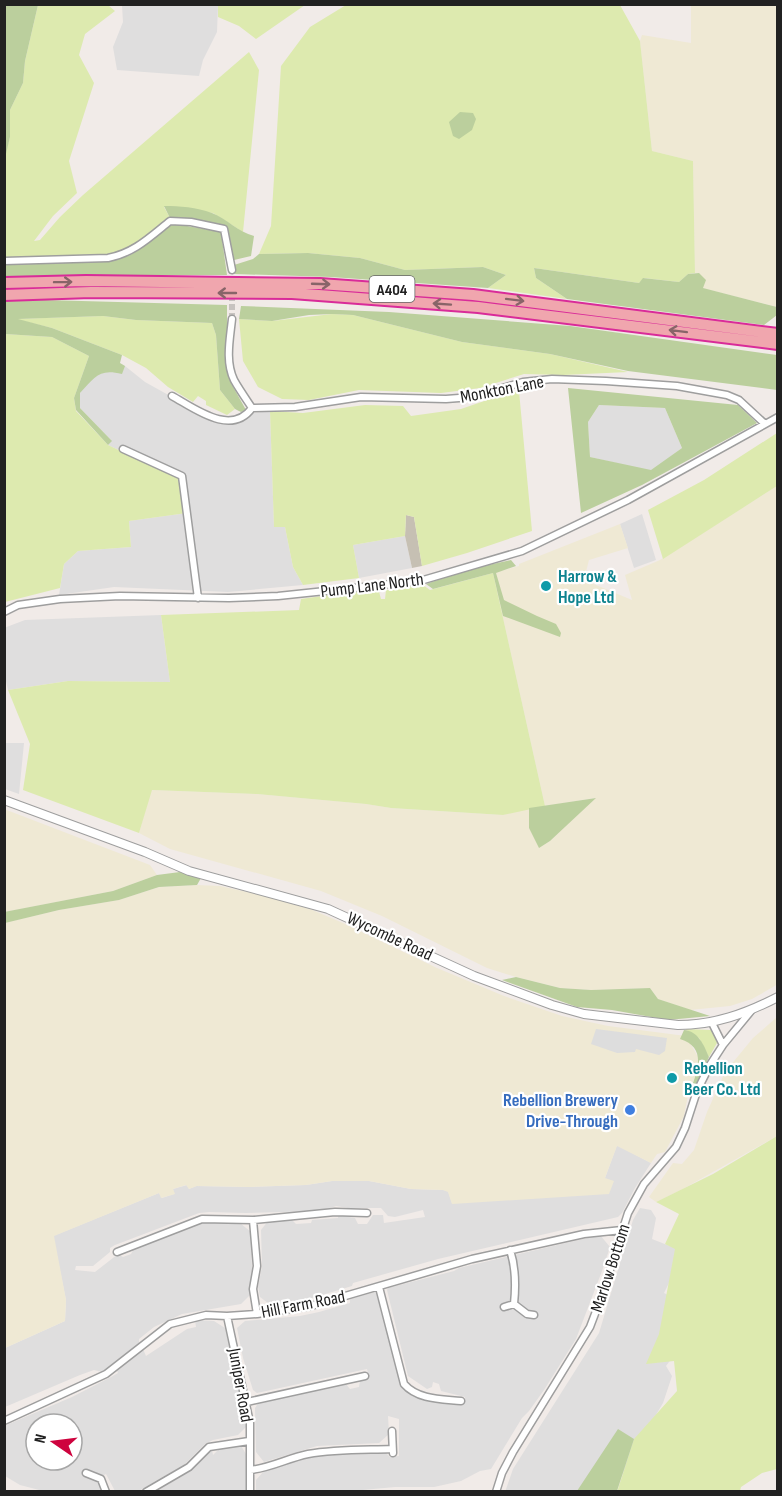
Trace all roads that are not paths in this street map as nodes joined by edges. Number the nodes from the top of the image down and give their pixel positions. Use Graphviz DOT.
graph roads {
  1 [pos="4,261"];
  2 [pos="232,270"];
  3 [pos="4,283"];
  4 [pos="4,295"];
  5 [pos="232,319"];
  6 [pos="777,334"];
  7 [pos="777,344"];
  8 [pos="172,396"];
  9 [pos="252,408"];
  10 [pos="777,417"];
  11 [pos="765,424"];
  12 [pos="123,449"];
  13 [pos="198,598"];
  14 [pos="4,612"];
  15 [pos="4,801"];
  16 [pos="777,997"];
  17 [pos="751,1011"];
  18 [pos="712,1023"];
  19 [pos="723,1045"];
  20 [pos="253,1220"];
  21 [pos="360,1221"];
  22 [pos="622,1230"];
  23 [pos="510,1250"];
  24 [pos="122,1251"];
  25 [pos="379,1287"];
  26 [pos="514,1304"];
  27 [pos="504,1306"];
  28 [pos="257,1314"];
  29 [pos="534,1315"];
  30 [pos="227,1316"];
  31 [pos="365,1376"];
  32 [pos="434,1389"];
  33 [pos="433,1397"];
  34 [pos="461,1401"];
  35 [pos="247,1402"];
  36 [pos="4,1421"];
  37 [pos="392,1431"];
  38 [pos="249,1441"];
  39 [pos="250,1470"];
  40 [pos="86,1473"];
  41 [pos="106,1491"];
  42 [pos="146,1491"];
  43 [pos="250,1491"];
  44 [pos="496,1491"];
  1 -- 2 [label="street"];
  3 -- 6 [label="highway, A404, one-way"];
  7 -- 4 [label="highway, A404, one-way"];
  5 -- 9 [label="street"];
  8 -- 9 [label="street"];
  9 -- 11 [label="street, Monkton Lane"];
  10 -- 11 [label="street, Pump Lane North"];
  11 -- 13 [label="street, Pump Lane North"];
  12 -- 13 [label="street"];
  13 -- 14 [label="street, Pump Lane North"];
  15 -- 18 [label="street, Wycombe Road"];
  16 -- 17 [label="street, Wycombe Road"];
  17 -- 18 [label="street, Wycombe Road"];
  17 -- 19 [label="street, Marlow Bottom"];
  18 -- 19 [label="street"];
  19 -- 22 [label="street, Marlow Bottom"];
  20 -- 21 [label="street"];
  20 -- 24 [label="street"];
  20 -- 28 [label="street"];
  22 -- 23 [label="street, Hill Farm Road"];
  22 -- 44 [label="street, Marlow Bottom"];
  23 -- 25 [label="street, Hill Farm Road"];
  23 -- 26 [label="street"];
  25 -- 28 [label="street, Hill Farm Road"];
  25 -- 33 [label="street"];
  26 -- 27 [label="street"];
  26 -- 29 [label="street"];
  28 -- 30 [label="street, Hill Farm Road"];
  30 -- 35 [label="street, Juniper Road"];
  30 -- 36 [label="street, Hill Farm Road"];
  31 -- 35 [label="street"];
  32 -- 33 [label="street"];
  33 -- 34 [label="street"];
  35 -- 38 [label="street, Juniper Road"];
  37 -- 39 [label="street"];
  38 -- 39 [label="street, Juniper Road"];
  38 -- 42 [label="street"];
  39 -- 43 [label="street, Juniper Road"];
  40 -- 41 [label="street"];
}
